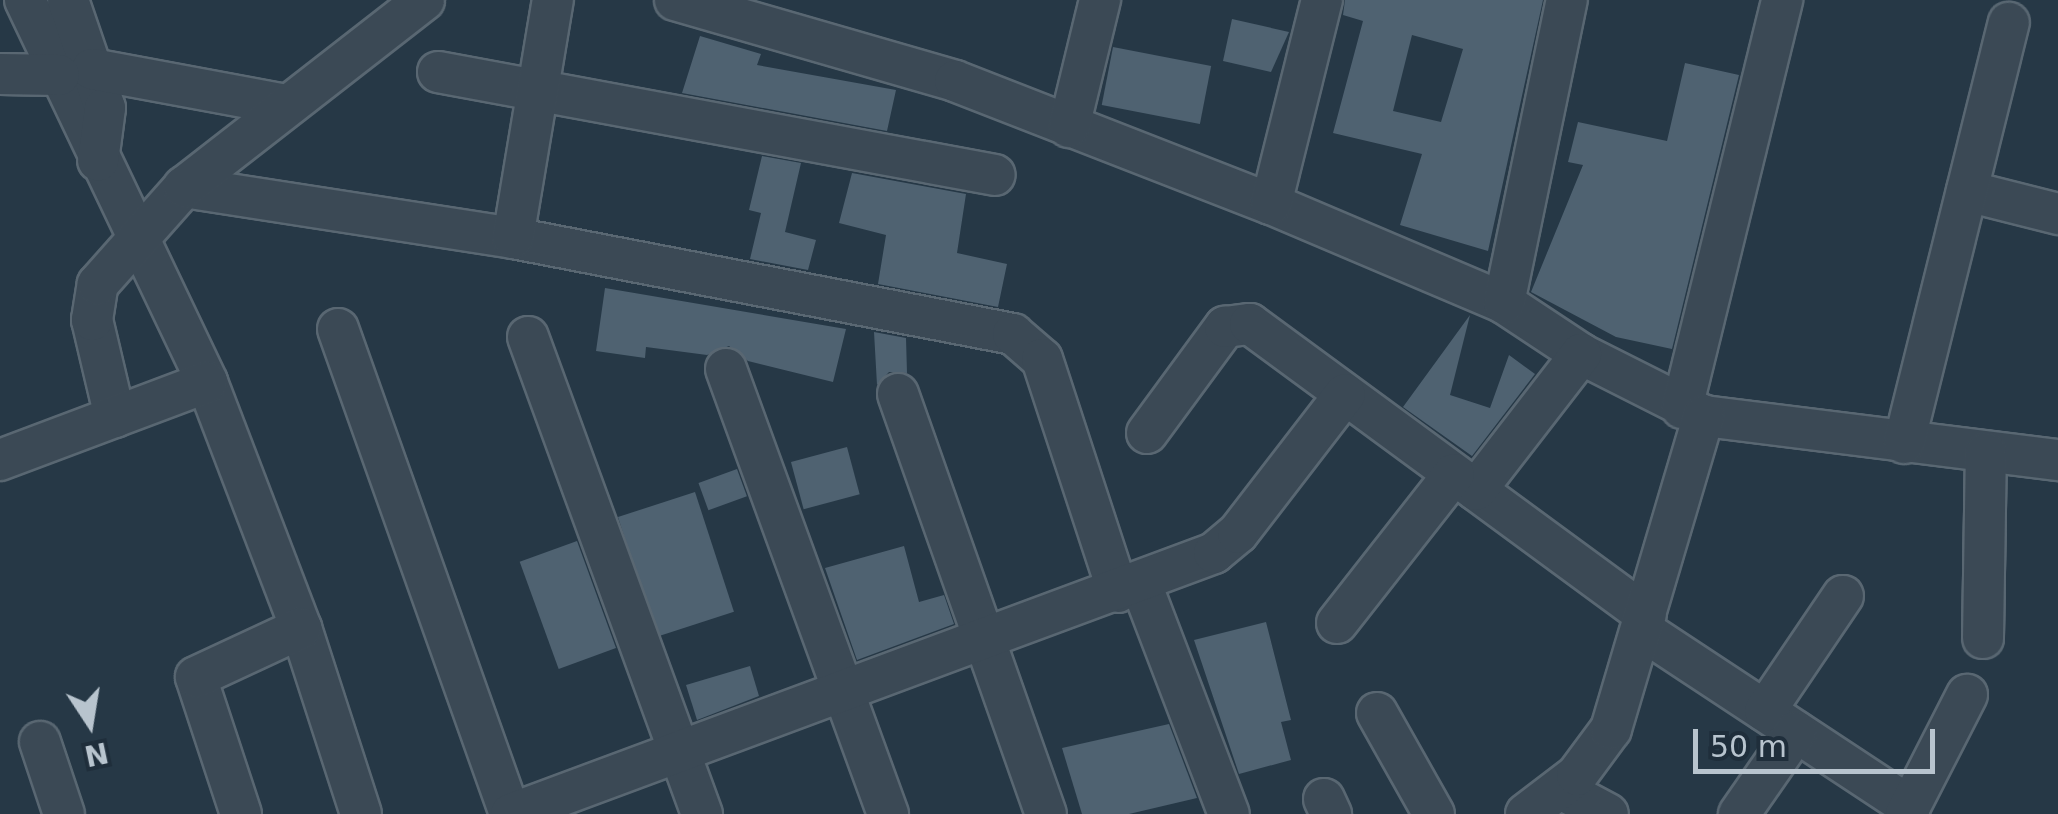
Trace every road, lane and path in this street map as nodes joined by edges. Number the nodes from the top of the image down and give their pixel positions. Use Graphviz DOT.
graph roads {
  1 [pos="25,0"];
  2 [pos="68,0"];
  3 [pos="424,0"];
  4 [pos="552,0"];
  5 [pos="674,0"];
  6 [pos="1100,0"];
  7 [pos="1322,0"];
  8 [pos="1567,0"];
  9 [pos="1782,0"];
  10 [pos="2009,24"];
  11 [pos="75,72"];
  12 [pos="438,72"];
  13 [pos="0,74"];
  14 [pos="541,91"];
  15 [pos="286,105"];
  16 [pos="1069,128"];
  17 [pos="995,175"];
  18 [pos="184,186"];
  19 [pos="1967,191"];
  20 [pos="1271,204"];
  21 [pos="2058,214"];
  22 [pos="137,232"];
  23 [pos="513,238"];
  24 [pos="1504,303"];
  25 [pos="338,329"];
  26 [pos="528,337"];
  27 [pos="1582,354"];
  28 [pos="726,369"];
  29 [pos="207,382"];
  30 [pos="898,394"];
  31 [pos="1345,394"];
  32 [pos="1693,412"];
  33 [pos="115,417"];
  34 [pos="1147,433"];
  35 [pos="1904,443"];
  36 [pos="0,460"];
  37 [pos="2058,460"];
  38 [pos="1985,463"];
  39 [pos="2058,479"];
  40 [pos="1465,482"];
  41 [pos="1130,588"];
  42 [pos="1843,596"];
  43 [pos="1337,623"];
  44 [pos="1644,623"];
  45 [pos="301,628"];
  46 [pos="1982,638"];
  47 [pos="980,641"];
  48 [pos="844,690"];
  49 [pos="1967,696"];
  50 [pos="1377,713"];
  51 [pos="1780,722"];
  52 [pos="40,742"];
  53 [pos="678,750"];
  54 [pos="1561,789"];
  55 [pos="1908,811"];
  56 [pos="64,814"];
  57 [pos="241,814"];
  58 [pos="361,814"];
  59 [pos="510,814"];
  60 [pos="702,814"];
  61 [pos="888,814"];
  62 [pos="1046,814"];
  63 [pos="1230,814"];
  64 [pos="1434,814"];
  65 [pos="1526,814"];
  66 [pos="1608,814"];
  67 [pos="1739,814"];
  1 -- 11 [label="street"];
  2 -- 11 [label="street"];
  3 -- 15 [label="street"];
  4 -- 14 [label="street"];
  5 -- 16 [label="street"];
  6 -- 16 [label="street"];
  7 -- 20 [label="street"];
  8 -- 24 [label="street"];
  9 -- 32 [label="street"];
  10 -- 19 [label="street"];
  11 -- 13 [label="street"];
  11 -- 15 [label="street"];
  11 -- 22 [label="street"];
  12 -- 14 [label="street"];
  14 -- 17 [label="street"];
  14 -- 23 [label="street"];
  15 -- 18 [label="street"];
  16 -- 20 [label="street"];
  18 -- 22 [label="street"];
  18 -- 23 [label="street"];
  19 -- 21 [label="street"];
  19 -- 35 [label="street"];
  20 -- 24 [label="street"];
  22 -- 29 [label="street"];
  22 -- 33 [label="street"];
  23 -- 41 [label="street"];
  24 -- 27 [label="street"];
  25 -- 59 [label="street"];
  26 -- 53 [label="street"];
  27 -- 32 [label="street"];
  27 -- 40 [label="street"];
  28 -- 48 [label="street"];
  29 -- 33 [label="street"];
  29 -- 45 [label="street"];
  30 -- 47 [label="street"];
  31 -- 34 [label="street"];
  31 -- 40 [label="street"];
  31 -- 41 [label="street"];
  32 -- 35 [label="street"];
  32 -- 44 [label="street"];
  33 -- 36 [label="street"];
  35 -- 38 [label="street"];
  37 -- 38 [label="street"];
  38 -- 39 [label="street"];
  38 -- 46 [label="street"];
  40 -- 43 [label="street"];
  40 -- 44 [label="street"];
  41 -- 47 [label="street"];
  41 -- 63 [label="street"];
  42 -- 51 [label="street"];
  44 -- 51 [label="street"];
  44 -- 54 [label="street"];
  45 -- 57 [label="street"];
  45 -- 58 [label="street"];
  47 -- 48 [label="street"];
  47 -- 62 [label="street"];
  48 -- 53 [label="street"];
  48 -- 61 [label="street"];
  49 -- 55 [label="street"];
  50 -- 64 [label="street"];
  51 -- 55 [label="street"];
  51 -- 67 [label="street"];
  52 -- 56 [label="street"];
  53 -- 59 [label="street"];
  53 -- 60 [label="street"];
  54 -- 65 [label="street"];
  54 -- 66 [label="street"];
}
